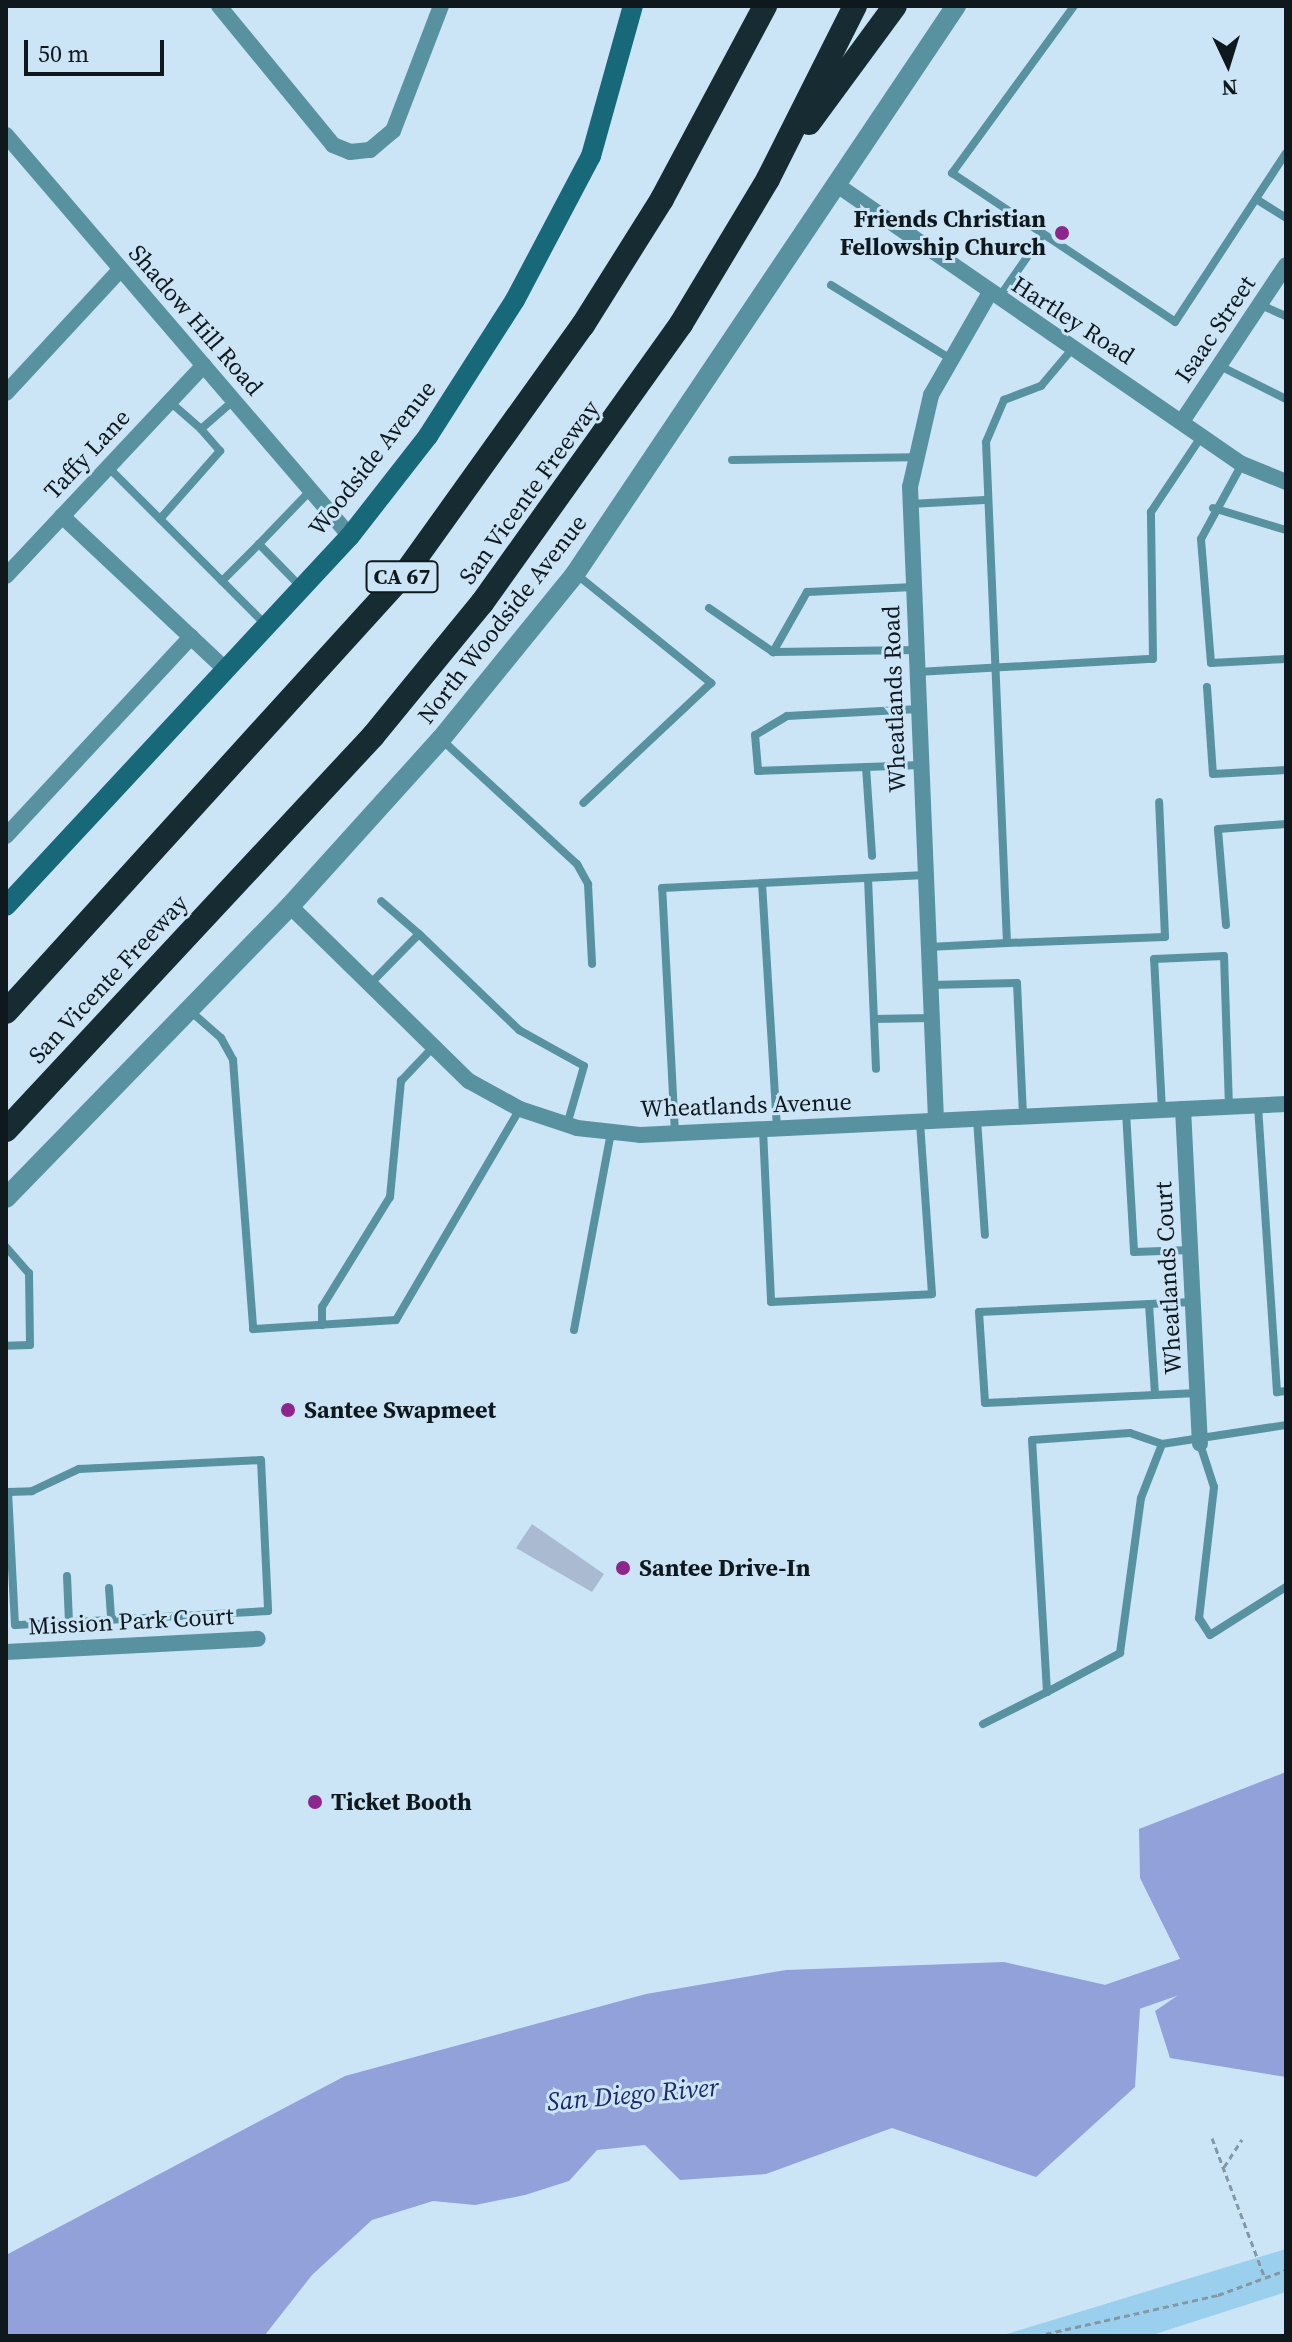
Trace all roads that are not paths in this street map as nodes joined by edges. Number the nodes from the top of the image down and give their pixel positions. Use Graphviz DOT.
graph roads {
  1 [pos="219,6"];
  2 [pos="441,6"];
  3 [pos="633,6"];
  4 [pos="748,6"];
  5 [pos="765,6"];
  6 [pos="855,6"];
  7 [pos="895,6"];
  8 [pos="956,6"];
  9 [pos="1074,6"];
  10 [pos="724,85"];
  11 [pos="6,135"];
  12 [pos="1286,153"];
  13 [pos="768,179"];
  14 [pos="840,187"];
  15 [pos="1256,199"];
  16 [pos="1286,218"];
  17 [pos="1043,234"];
  18 [pos="1286,265"];
  19 [pos="120,270"];
  20 [pos="831,285"];
  21 [pos="993,297"];
  22 [pos="1260,304"];
  23 [pos="1286,316"];
  24 [pos="1073,348"];
  25 [pos="951,359"];
  26 [pos="204,365"];
  27 [pos="1219,366"];
  28 [pos="6,393"];
  29 [pos="1286,399"];
  30 [pos="234,400"];
  31 [pos="169,401"];
  32 [pos="1183,420"];
  33 [pos="201,429"];
  34 [pos="1204,433"];
  35 [pos="914,457"];
  36 [pos="732,460"];
  37 [pos="1242,464"];
  38 [pos="108,467"];
  39 [pos="1286,482"];
  40 [pos="311,490"];
  41 [pos="985,500"];
  42 [pos="910,504"];
  43 [pos="1213,508"];
  44 [pos="62,516"];
  45 [pos="160,519"];
  46 [pos="1286,530"];
  47 [pos="350,536"];
  48 [pos="259,544"];
  49 [pos="575,574"];
  50 [pos="6,576"];
  51 [pos="222,581"];
  52 [pos="298,584"];
  53 [pos="914,587"];
  54 [pos="709,608"];
  55 [pos="263,622"];
  56 [pos="191,637"];
  57 [pos="916,650"];
  58 [pos="773,652"];
  59 [pos="1286,659"];
  60 [pos="222,666"];
  61 [pos="993,667"];
  62 [pos="917,672"];
  63 [pos="1207,687"];
  64 [pos="919,709"];
  65 [pos="441,739"];
  66 [pos="921,765"];
  67 [pos="866,767"];
  68 [pos="1286,770"];
  69 [pos="1159,802"];
  70 [pos="583,803"];
  71 [pos="1286,824"];
  72 [pos="6,836"];
  73 [pos="872,856"];
  74 [pos="926,875"];
  75 [pos="868,878"];
  76 [pos="762,883"];
  77 [pos="381,901"];
  78 [pos="6,906"];
  79 [pos="290,906"];
  80 [pos="1226,925"];
  81 [pos="419,934"];
  82 [pos="1007,943"];
  83 [pos="929,947"];
  84 [pos="592,964"];
  85 [pos="372,982"];
  86 [pos="930,985"];
  87 [pos="188,1008"];
  88 [pos="6,1012"];
  89 [pos="932,1018"];
  90 [pos="874,1019"];
  91 [pos="436,1044"];
  92 [pos="876,1069"];
  93 [pos="1286,1104"];
  94 [pos="1258,1106"];
  95 [pos="1229,1107"];
  96 [pos="520,1109"];
  97 [pos="1183,1109"];
  98 [pos="1162,1110"];
  99 [pos="1126,1112"];
  100 [pos="1023,1117"];
  101 [pos="977,1119"];
  102 [pos="928,1121"];
  103 [pos="567,1125"];
  104 [pos="770,1129"];
  105 [pos="6,1130"];
  106 [pos="611,1132"];
  107 [pos="675,1133"];
  108 [pos="6,1198"];
  109 [pos="985,1235"];
  110 [pos="6,1247"];
  111 [pos="1190,1250"];
  112 [pos="1193,1302"];
  113 [pos="1149,1304"];
  114 [pos="322,1325"];
  115 [pos="574,1330"];
  116 [pos="6,1346"];
  117 [pos="1286,1391"];
  118 [pos="1198,1393"];
  119 [pos="1155,1395"];
  120 [pos="1286,1425"];
  121 [pos="1162,1444"];
  122 [pos="1200,1444"];
  123 [pos="7,1492"];
  124 [pos="67,1576"];
  125 [pos="1286,1587"];
  126 [pos="109,1588"];
  127 [pos="111,1619"];
  128 [pos="69,1621"];
  129 [pos="258,1639"];
  130 [pos="6,1652"];
  131 [pos="1047,1692"];
  132 [pos="983,1724"];
  1 -- 2 [label="street"];
  3 -- 47 [label="main road, Woodside Avenue"];
  4 -- 10 [label="highway"];
  5 -- 10 [label="highway, CA 67"];
  6 -- 13 [label="highway, San Vicente Freeway"];
  7 -- 13 [label="highway"];
  8 -- 14 [label="street, North Woodside Avenue"];
  9 -- 17 [label="lane"];
  10 -- 88 [label="highway, CA 67"];
  11 -- 19 [label="street, Shadow Hill Road"];
  12 -- 15 [label="lane"];
  13 -- 105 [label="highway, San Vicente Freeway"];
  14 -- 21 [label="street, Hartley Road"];
  14 -- 49 [label="street, North Woodside Avenue"];
  15 -- 16 [label="lane"];
  15 -- 17 [label="lane"];
  17 -- 21 [label="lane"];
  18 -- 22 [label="street, Isaac Street"];
  19 -- 26 [label="street, Shadow Hill Road"];
  19 -- 28 [label="street"];
  20 -- 25 [label="lane"];
  21 -- 24 [label="street, Hartley Road"];
  21 -- 25 [label="street, Wheatlands Road"];
  22 -- 23 [label="lane"];
  22 -- 27 [label="street, Isaac Street"];
  24 -- 32 [label="street, Hartley Road"];
  24 -- 41 [label="lane"];
  25 -- 35 [label="street, Wheatlands Road"];
  26 -- 30 [label="street, Shadow Hill Road"];
  26 -- 31 [label="street, Taffy Lane"];
  27 -- 29 [label="lane"];
  27 -- 32 [label="street, Isaac Street"];
  30 -- 33 [label="lane"];
  30 -- 40 [label="street, Shadow Hill Road"];
  31 -- 33 [label="lane"];
  31 -- 38 [label="street, Taffy Lane"];
  32 -- 34 [label="street, Hartley Road"];
  33 -- 45 [label="lane"];
  34 -- 37 [label="street, Hartley Road"];
  34 -- 61 [label="lane"];
  35 -- 36 [label="lane"];
  35 -- 42 [label="street, Wheatlands Road"];
  37 -- 39 [label="street, Hartley Road"];
  37 -- 43 [label="lane"];
  38 -- 44 [label="street, Taffy Lane"];
  38 -- 45 [label="lane"];
  40 -- 47 [label="street, Shadow Hill Road"];
  40 -- 48 [label="lane"];
  41 -- 42 [label="lane"];
  41 -- 61 [label="lane"];
  42 -- 53 [label="street, Wheatlands Road"];
  43 -- 46 [label="lane"];
  43 -- 59 [label="lane"];
  44 -- 50 [label="street, Taffy Lane"];
  44 -- 56 [label="street"];
  45 -- 51 [label="lane"];
  47 -- 52 [label="main road, Woodside Avenue"];
  48 -- 51 [label="lane"];
  48 -- 52 [label="lane"];
  49 -- 65 [label="street, North Woodside Avenue"];
  49 -- 70 [label="lane"];
  51 -- 55 [label="lane"];
  52 -- 55 [label="main road, Woodside Avenue"];
  53 -- 57 [label="street, Wheatlands Road"];
  53 -- 58 [label="lane"];
  54 -- 58 [label="lane"];
  55 -- 60 [label="main road, Woodside Avenue"];
  56 -- 60 [label="street"];
  56 -- 72 [label="street"];
  57 -- 58 [label="lane"];
  57 -- 62 [label="street, Wheatlands Road"];
  60 -- 78 [label="main road, Woodside Avenue"];
  61 -- 62 [label="lane"];
  61 -- 82 [label="lane"];
  62 -- 64 [label="street, Wheatlands Road"];
  63 -- 68 [label="lane"];
  64 -- 66 [label="street, Wheatlands Road"];
  64 -- 67 [label="lane"];
  65 -- 79 [label="street, North Woodside Avenue"];
  65 -- 84 [label="lane"];
  66 -- 67 [label="lane"];
  66 -- 74 [label="street, Wheatlands Road"];
  67 -- 73 [label="lane"];
  69 -- 82 [label="lane"];
  71 -- 80 [label="lane"];
  74 -- 75 [label="lane"];
  74 -- 83 [label="street, Wheatlands Road"];
  75 -- 76 [label="lane"];
  75 -- 90 [label="lane"];
  76 -- 104 [label="lane"];
  76 -- 107 [label="lane"];
  77 -- 81 [label="lane"];
  79 -- 85 [label="street, Wheatlands Avenue"];
  79 -- 87 [label="street, North Woodside Avenue"];
  81 -- 85 [label="lane"];
  81 -- 103 [label="lane"];
  82 -- 83 [label="lane"];
  83 -- 86 [label="street, Wheatlands Road"];
  85 -- 91 [label="street, Wheatlands Avenue"];
  86 -- 89 [label="street, Wheatlands Road"];
  86 -- 100 [label="lane"];
  87 -- 108 [label="street, North Woodside Avenue"];
  87 -- 114 [label="lane"];
  89 -- 90 [label="lane"];
  89 -- 102 [label="street, Wheatlands Road"];
  90 -- 92 [label="lane"];
  91 -- 96 [label="street, Wheatlands Avenue"];
  91 -- 114 [label="lane"];
  93 -- 94 [label="street, Wheatlands Avenue"];
  94 -- 95 [label="street, Wheatlands Avenue"];
  94 -- 117 [label="lane"];
  95 -- 97 [label="street, Wheatlands Avenue"];
  95 -- 98 [label="lane"];
  96 -- 103 [label="street, Wheatlands Avenue"];
  96 -- 114 [label="lane"];
  97 -- 98 [label="street, Wheatlands Avenue"];
  97 -- 111 [label="street, Wheatlands Court"];
  98 -- 99 [label="street, Wheatlands Avenue"];
  99 -- 100 [label="street, Wheatlands Avenue"];
  99 -- 111 [label="lane"];
  100 -- 101 [label="street, Wheatlands Avenue"];
  101 -- 102 [label="street, Wheatlands Avenue"];
  101 -- 109 [label="lane"];
  102 -- 104 [label="street, Wheatlands Avenue"];
  102 -- 104 [label="lane"];
  103 -- 106 [label="street, Wheatlands Avenue"];
  104 -- 107 [label="street, Wheatlands Avenue"];
  106 -- 107 [label="street, Wheatlands Avenue"];
  106 -- 115 [label="lane"];
  110 -- 116 [label="lane"];
  111 -- 112 [label="street, Wheatlands Court"];
  112 -- 113 [label="lane"];
  112 -- 118 [label="street, Wheatlands Court"];
  113 -- 119 [label="lane"];
  113 -- 119 [label="lane"];
  118 -- 119 [label="lane"];
  118 -- 122 [label="street, Wheatlands Court"];
  120 -- 122 [label="lane"];
  121 -- 122 [label="lane"];
  121 -- 131 [label="lane"];
  121 -- 131 [label="lane"];
  122 -- 125 [label="lane"];
  123 -- 127 [label="lane"];
  123 -- 128 [label="lane"];
  124 -- 128 [label="lane"];
  126 -- 127 [label="lane"];
  127 -- 128 [label="lane"];
  129 -- 130 [label="street, Mission Park Court"];
  131 -- 132 [label="lane"];
}
